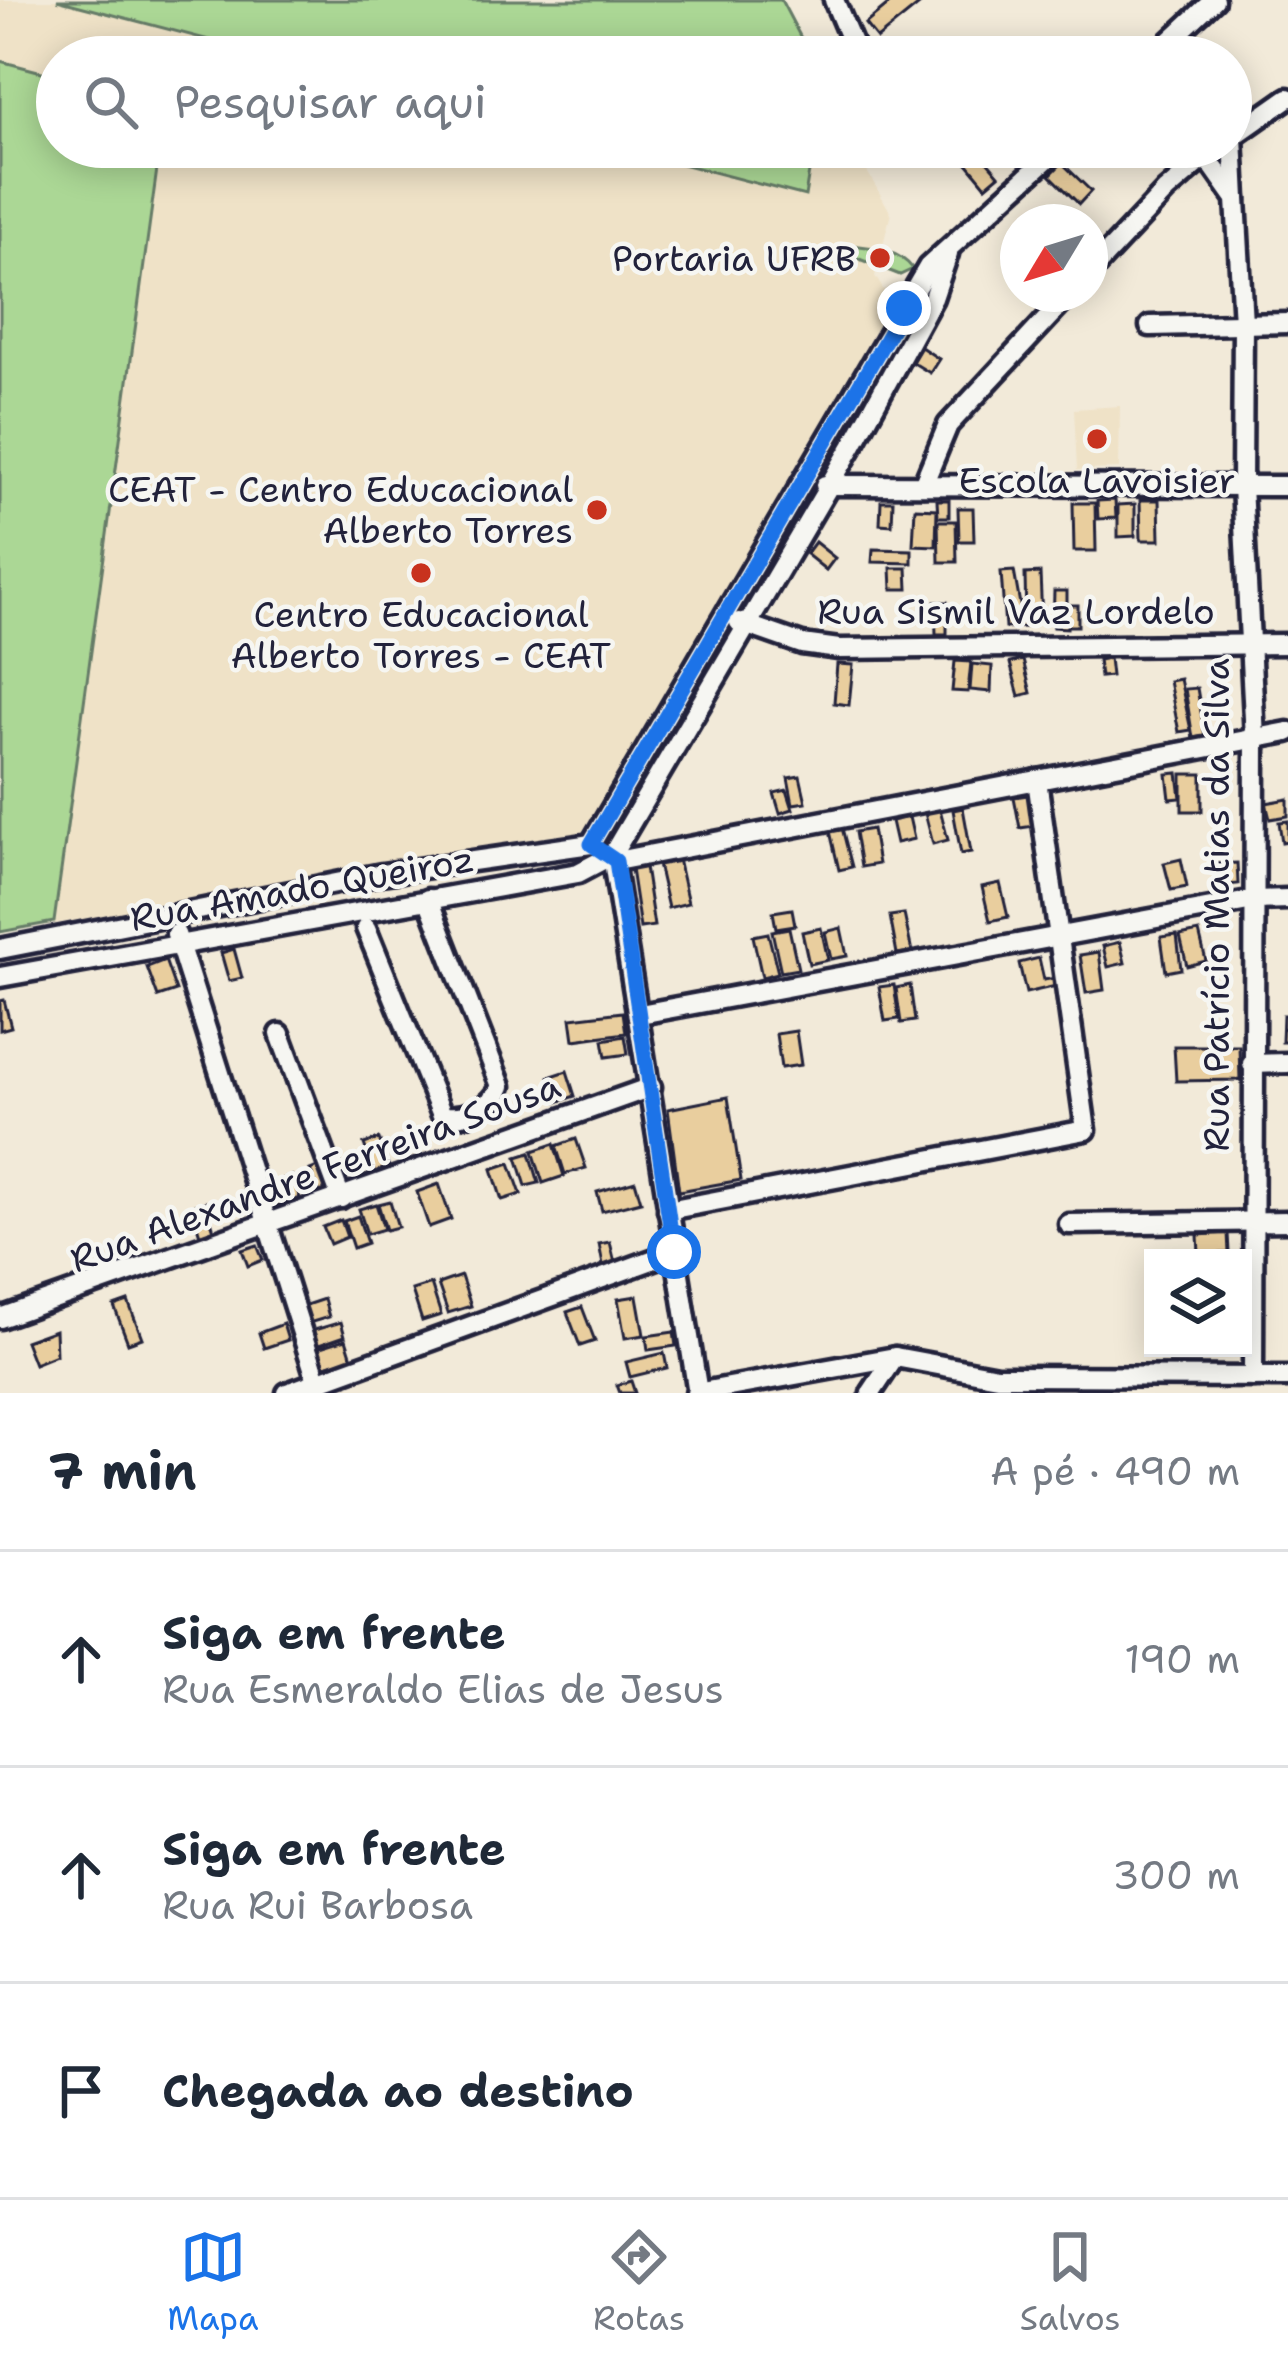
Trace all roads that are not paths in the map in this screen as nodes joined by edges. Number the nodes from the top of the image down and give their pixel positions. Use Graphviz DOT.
graph roads {
  1 [pos="834,0"];
  2 [pos="1214,0"];
  3 [pos="851,36"];
  4 [pos="1175,36"];
  5 [pos="1288,98"];
  6 [pos="1252,123"];
  7 [pos="1038,168"];
  8 [pos="1196,168"];
  9 [pos="1228,168"];
  10 [pos="1228,168"];
  11 [pos="1236,199"];
  12 [pos="948,254"];
  13 [pos="1108,254"];
  14 [pos="1053,312"];
  15 [pos="1243,323"];
  16 [pos="1288,323"];
  17 [pos="1150,326"];
  18 [pos="830,485"];
  19 [pos="923,485"];
  20 [pos="1288,486"];
  21 [pos="1242,487"];
  22 [pos="798,488"];
  23 [pos="724,615"];
  24 [pos="747,626"];
  25 [pos="1248,644"];
  26 [pos="1288,644"];
  27 [pos="1288,732"];
  28 [pos="1255,738"];
  29 [pos="1037,780"];
  30 [pos="591,844"];
  31 [pos="614,858"];
  32 [pos="428,899"];
  33 [pos="1288,899"];
  34 [pos="1254,900"];
  35 [pos="173,917"];
  36 [pos="366,928"];
  37 [pos="1061,939"];
  38 [pos="177,942"];
  39 [pos="0,949"];
  40 [pos="0,977"];
  41 [pos="640,1014"];
  42 [pos="280,1034"];
  43 [pos="1288,1063"];
  44 [pos="1252,1064"];
  45 [pos="651,1088"];
  46 [pos="341,1198"];
  47 [pos="668,1210"];
  48 [pos="1251,1221"];
  49 [pos="1288,1221"];
  50 [pos="1069,1224"];
  51 [pos="265,1226"];
  52 [pos="674,1252"];
  53 [pos="0,1318"];
  54 [pos="895,1357"];
  55 [pos="1288,1376"];
  56 [pos="1253,1377"];
  57 [pos="319,1387"];
  58 [pos="287,1393"];
  59 [pos="697,1393"];
  60 [pos="871,1393"];
  1 -- 3 [label="street"];
  2 -- 4 [label="street"];
  5 -- 6 [label="street"];
  7 -- 12 [label="street"];
  8 -- 13 [label="street"];
  9 -- 11 [label="street"];
  10 -- 11 [label="street, Rua Patrício Matias da Silva"];
  11 -- 15 [label="street, Rua Patrício Matias da Silva"];
  12 -- 18 [label="street"];
  12 -- 22 [label="street"];
  14 -- 19 [label="street"];
  15 -- 16 [label="street"];
  15 -- 17 [label="street"];
  15 -- 21 [label="street, Rua Patrício Matias da Silva"];
  18 -- 19 [label="street"];
  18 -- 22 [label="street"];
  18 -- 24 [label="street"];
  19 -- 21 [label="street"];
  20 -- 21 [label="street"];
  21 -- 25 [label="street, Rua Patrício Matias da Silva"];
  22 -- 23 [label="street"];
  23 -- 24 [label="street, Rua Sismil Vaz Lordelo"];
  23 -- 30 [label="street"];
  24 -- 25 [label="street, Rua Sismil Vaz Lordelo"];
  24 -- 31 [label="street"];
  25 -- 26 [label="street, Rua Sismil Vaz Lordelo"];
  25 -- 28 [label="street, Rua Patrício Matias da Silva"];
  27 -- 28 [label="street, Rua Amado Queiroz"];
  28 -- 29 [label="street, Rua Amado Queiroz"];
  28 -- 34 [label="street, Rua Patrício Matias da Silva"];
  29 -- 31 [label="street, Rua Amado Queiroz"];
  29 -- 37 [label="street"];
  30 -- 31 [label="street"];
  30 -- 35 [label="street, Rua Amado Queiroz"];
  31 -- 32 [label="street, Rua Amado Queiroz"];
  31 -- 41 [label="street"];
  32 -- 36 [label="street"];
  32 -- 38 [label="street, Rua Amado Queiroz"];
  33 -- 34 [label="street"];
  34 -- 37 [label="street"];
  34 -- 44 [label="street, Rua Patrício Matias da Silva"];
  35 -- 38 [label="street"];
  35 -- 39 [label="street, Rua Amado Queiroz"];
  37 -- 41 [label="street"];
  37 -- 47 [label="street"];
  38 -- 40 [label="street, Rua Amado Queiroz"];
  38 -- 51 [label="street"];
  41 -- 45 [label="street"];
  42 -- 46 [label="street"];
  43 -- 44 [label="street"];
  44 -- 48 [label="street, Rua Patrício Matias da Silva"];
  45 -- 46 [label="street, Rua Alexandre Ferreira Sousa"];
  45 -- 47 [label="street"];
  46 -- 51 [label="street, Rua Alexandre Ferreira Sousa"];
  47 -- 52 [label="street"];
  48 -- 49 [label="street"];
  48 -- 50 [label="street"];
  48 -- 56 [label="street, Rua Patrício Matias da Silva"];
  51 -- 53 [label="street, Rua Alexandre Ferreira Sousa"];
  51 -- 57 [label="street"];
  52 -- 57 [label="street"];
  52 -- 59 [label="street"];
  54 -- 56 [label="street"];
  54 -- 59 [label="street"];
  54 -- 60 [label="street"];
  55 -- 56 [label="street"];
  57 -- 58 [label="street"];
}
